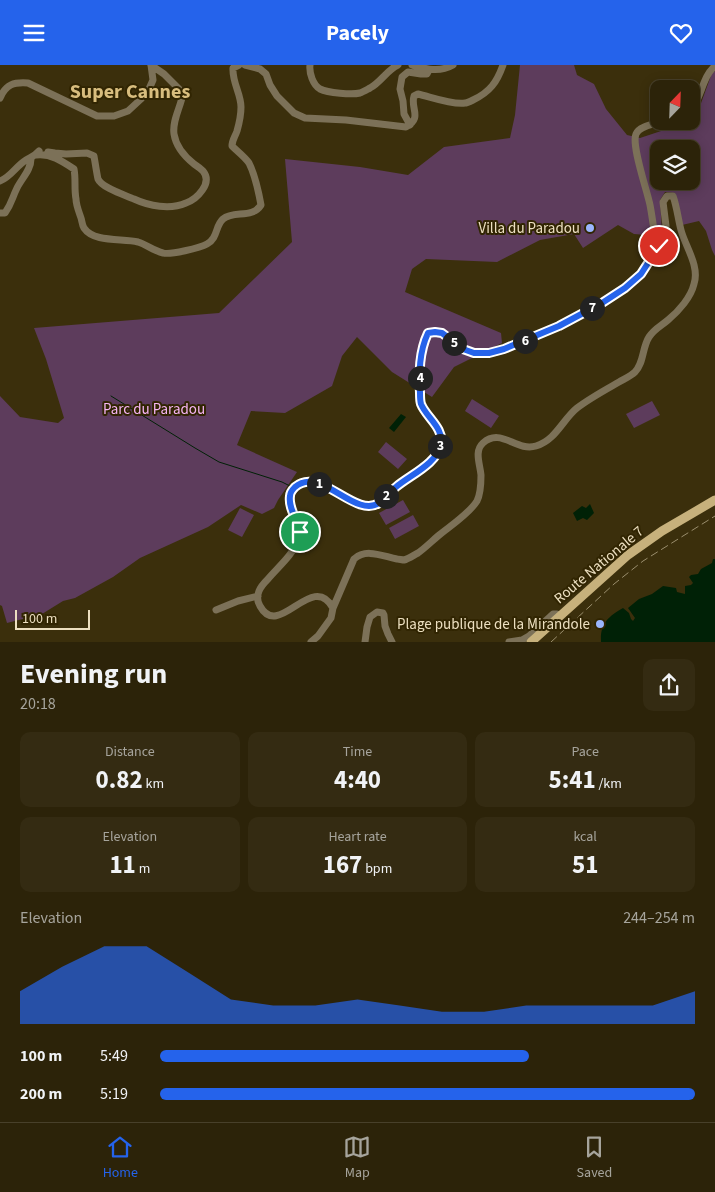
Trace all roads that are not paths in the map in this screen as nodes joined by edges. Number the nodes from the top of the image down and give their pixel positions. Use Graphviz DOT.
graph roads {
  1 [pos="151,65"];
  2 [pos="239,65"];
  3 [pos="245,65"];
  4 [pos="310,65"];
  5 [pos="398,65"];
  6 [pos="412,65"];
  7 [pos="453,65"];
  8 [pos="503,65"];
  9 [pos="715,66"];
  10 [pos="429,70"];
  11 [pos="700,93"];
  12 [pos="0,98"];
  13 [pos="410,125"];
  14 [pos="650,125"];
  15 [pos="34,157"];
  16 [pos="0,181"];
  17 [pos="0,213"];
  18 [pos="661,240"];
  19 [pos="715,500"];
  20 [pos="715,505"];
  21 [pos="258,596"];
  22 [pos="333,608"];
  23 [pos="216,610"];
  24 [pos="560,616"];
  25 [pos="310,642"];
  26 [pos="365,642"];
  27 [pos="392,642"];
  28 [pos="509,642"];
  29 [pos="531,642"];
  30 [pos="535,642"];
  1 -- 12 [label="street"];
  1 -- 15 [label="street"];
  2 -- 15 [label="street"];
  3 -- 13 [label="street"];
  4 -- 5 [label="street"];
  6 -- 10 [label="street"];
  7 -- 10 [label="street"];
  8 -- 13 [label="street"];
  9 -- 11 [label="street"];
  10 -- 13 [label="street"];
  14 -- 18 [label="street"];
  15 -- 16 [label="street"];
  15 -- 17 [label="street"];
  18 -- 21 [label="street"];
  18 -- 22 [label="street"];
  19 -- 24 [label="main road, Route Nationale 7"];
  20 -- 30 [label="main road"];
  21 -- 22 [label="street"];
  21 -- 23 [label="street"];
  22 -- 25 [label="street"];
  24 -- 28 [label="street"];
  24 -- 29 [label="main road, Route Nationale 7"];
  26 -- 27 [label="street"];
}
